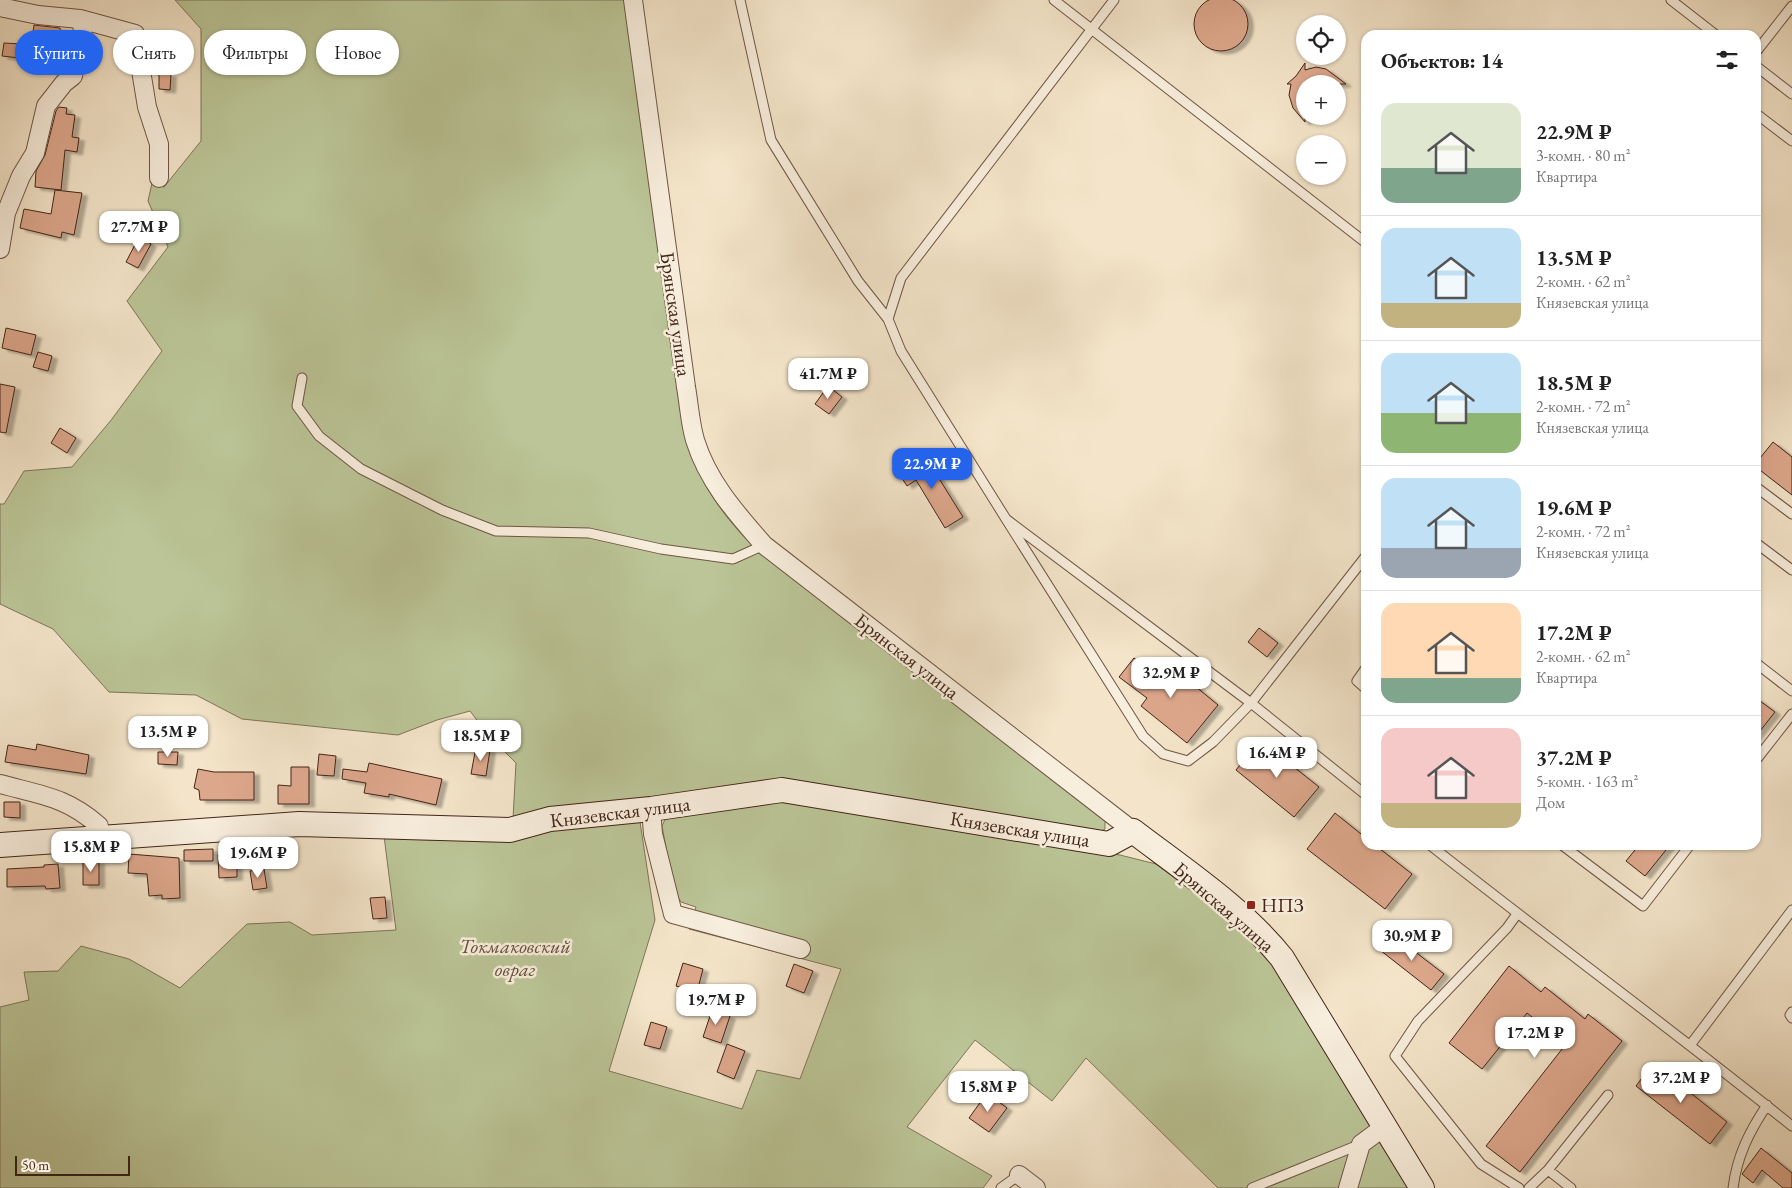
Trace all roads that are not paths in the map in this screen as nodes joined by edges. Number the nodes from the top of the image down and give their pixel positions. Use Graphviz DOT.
graph roads {
  1 [pos="633,0"];
  2 [pos="740,0"];
  3 [pos="1054,0"];
  4 [pos="1114,0"];
  5 [pos="1671,0"];
  6 [pos="1792,6"];
  7 [pos="0,7"];
  8 [pos="80,20"];
  9 [pos="1092,29"];
  10 [pos="1710,30"];
  11 [pos="1761,46"];
  12 [pos="1761,70"];
  13 [pos="1791,92"];
  14 [pos="1761,117"];
  15 [pos="1792,141"];
  16 [pos="159,178"];
  17 [pos="1361,239"];
  18 [pos="0,249"];
  19 [pos="888,319"];
  20 [pos="302,378"];
  21 [pos="1761,491"];
  22 [pos="1792,514"];
  23 [pos="1006,519"];
  24 [pos="764,545"];
  25 [pos="1761,547"];
  26 [pos="1361,562"];
  27 [pos="1792,570"];
  28 [pos="1761,666"];
  29 [pos="1792,691"];
  30 [pos="1251,703"];
  31 [pos="1792,714"];
  32 [pos="1761,754"];
  33 [pos="0,784"];
  34 [pos="1361,791"];
  35 [pos="651,809"];
  36 [pos="1133,831"];
  37 [pos="100,838"];
  38 [pos="0,845"];
  39 [pos="1436,850"];
  40 [pos="1569,850"];
  41 [pos="1686,850"];
  42 [pos="1792,910"];
  43 [pos="1517,914"];
  44 [pos="801,949"];
  45 [pos="1792,1012"];
  46 [pos="1792,1018"];
  47 [pos="1691,1044"];
  48 [pos="1608,1095"];
  49 [pos="1767,1105"];
  50 [pos="1792,1126"];
  51 [pos="1384,1127"];
  52 [pos="1361,1144"];
  53 [pos="1548,1170"];
  54 [pos="1019,1175"];
  55 [pos="1001,1188"];
  56 [pos="1036,1188"];
  57 [pos="1252,1188"];
  58 [pos="1348,1188"];
  59 [pos="1422,1188"];
  60 [pos="1519,1188"];
  61 [pos="1529,1188"];
  62 [pos="1571,1188"];
  63 [pos="1733,1188"];
  1 -- 24 [label="street, Брянская улица"];
  2 -- 19 [label="lane"];
  3 -- 9 [label="lane"];
  4 -- 9 [label="lane"];
  5 -- 10 [label="lane"];
  6 -- 11 [label="lane"];
  7 -- 8 [label="street"];
  8 -- 16 [label="street"];
  8 -- 18 [label="street"];
  9 -- 17 [label="lane"];
  9 -- 19 [label="lane"];
  12 -- 13 [label="lane"];
  14 -- 15 [label="lane"];
  19 -- 23 [label="lane"];
  20 -- 24 [label="lane"];
  21 -- 22 [label="lane"];
  23 -- 30 [label="lane"];
  23 -- 30 [label="lane"];
  24 -- 36 [label="street, Брянская улица"];
  25 -- 27 [label="lane"];
  26 -- 30 [label="lane"];
  28 -- 29 [label="lane"];
  30 -- 34 [label="lane"];
  31 -- 32 [label="lane"];
  33 -- 37 [label="street"];
  35 -- 36 [label="street, Князевская улица"];
  35 -- 37 [label="street, Князевская улица"];
  35 -- 44 [label="street"];
  36 -- 51 [label="street, Брянская улица"];
  37 -- 38 [label="street, Князевская улица"];
  39 -- 43 [label="lane"];
  40 -- 41 [label="lane"];
  42 -- 47 [label="lane"];
  43 -- 47 [label="lane"];
  43 -- 60 [label="lane"];
  45 -- 46 [label="lane"];
  47 -- 49 [label="lane"];
  48 -- 53 [label="lane"];
  49 -- 50 [label="lane"];
  49 -- 63 [label="lane"];
  51 -- 52 [label="street"];
  51 -- 59 [label="street, Брянская улица"];
  52 -- 57 [label="lane"];
  52 -- 58 [label="street"];
  53 -- 61 [label="lane"];
  53 -- 62 [label="lane"];
  54 -- 55 [label="lane"];
  54 -- 56 [label="street"];
}
